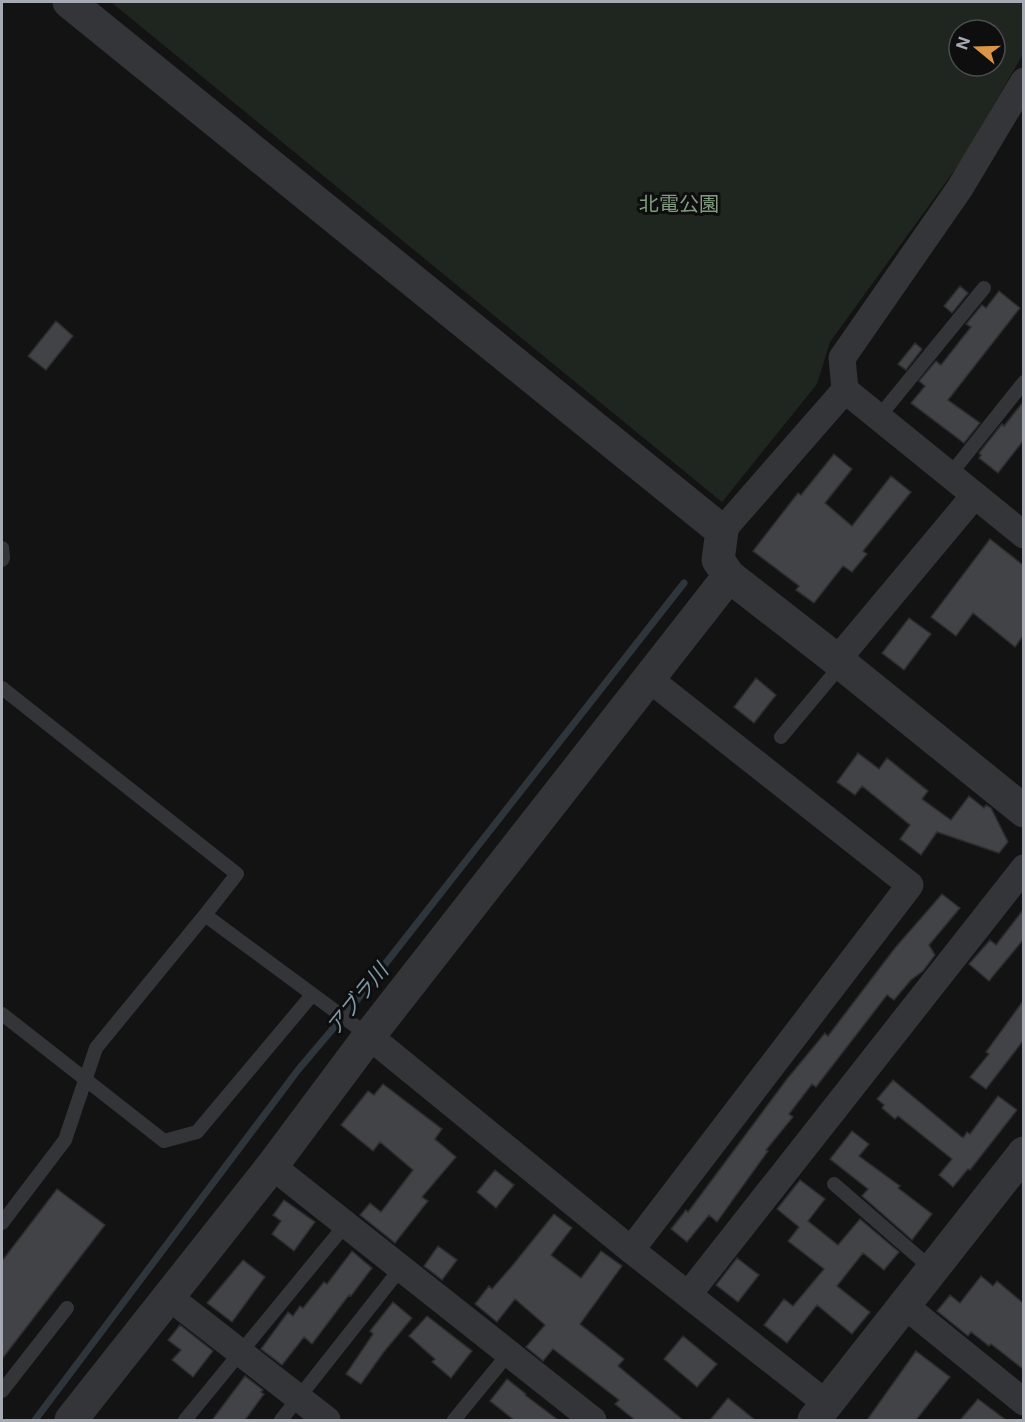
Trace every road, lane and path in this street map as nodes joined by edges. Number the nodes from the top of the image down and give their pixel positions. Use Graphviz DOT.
graph roads {
  1 [pos="69,2"];
  2 [pos="1023,81"];
  3 [pos="984,288"];
  4 [pos="1023,382"];
  5 [pos="845,390"];
  6 [pos="878,418"];
  7 [pos="949,476"];
  8 [pos="974,496"];
  9 [pos="722,531"];
  10 [pos="1023,535"];
  11 [pos="2,548"];
  12 [pos="2,560"];
  13 [pos="729,576"];
  14 [pos="839,662"];
  15 [pos="648,678"];
  16 [pos="2,688"];
  17 [pos="781,737"];
  18 [pos="1023,811"];
  19 [pos="1023,867"];
  20 [pos="205,915"];
  21 [pos="312,994"];
  22 [pos="2,1014"];
  23 [pos="369,1036"];
  24 [pos="85,1081"];
  25 [pos="1023,1153"];
  26 [pos="272,1166"];
  27 [pos="834,1184"];
  28 [pos="2,1223"];
  29 [pos="346,1224"];
  30 [pos="631,1250"];
  31 [pos="401,1268"];
  32 [pos="932,1269"];
  33 [pos="688,1295"];
  34 [pos="169,1297"];
  35 [pos="904,1305"];
  36 [pos="67,1308"];
  37 [pos="509,1353"];
  38 [pos="242,1354"];
  39 [pos="2,1391"];
  40 [pos="298,1398"];
  41 [pos="1023,1402"];
  42 [pos="821,1415"];
  43 [pos="71,1420"];
  44 [pos="185,1420"];
  45 [pos="281,1420"];
  46 [pos="327,1420"];
  47 [pos="454,1420"];
  48 [pos="593,1420"];
  1 -- 9 [label="street"];
  2 -- 5 [label="street"];
  3 -- 6 [label="lane"];
  4 -- 7 [label="lane"];
  5 -- 6 [label="street"];
  5 -- 9 [label="street"];
  6 -- 7 [label="street"];
  7 -- 8 [label="street"];
  8 -- 10 [label="street"];
  8 -- 14 [label="street"];
  9 -- 13 [label="street"];
  11 -- 12 [label="lane"];
  13 -- 14 [label="street"];
  13 -- 15 [label="street"];
  14 -- 17 [label="lane"];
  14 -- 18 [label="street"];
  15 -- 23 [label="street"];
  15 -- 30 [label="street"];
  16 -- 20 [label="lane"];
  19 -- 33 [label="street"];
  20 -- 21 [label="lane"];
  20 -- 24 [label="lane"];
  21 -- 23 [label="lane"];
  21 -- 24 [label="lane"];
  22 -- 24 [label="lane"];
  23 -- 26 [label="street"];
  23 -- 30 [label="street"];
  24 -- 28 [label="lane"];
  25 -- 32 [label="street"];
  26 -- 29 [label="street"];
  26 -- 34 [label="street"];
  27 -- 32 [label="lane"];
  29 -- 31 [label="street"];
  29 -- 38 [label="lane"];
  30 -- 33 [label="street"];
  31 -- 37 [label="street"];
  31 -- 40 [label="lane"];
  32 -- 35 [label="street"];
  33 -- 42 [label="street"];
  34 -- 38 [label="street"];
  34 -- 43 [label="street"];
  35 -- 41 [label="street"];
  35 -- 42 [label="street"];
  36 -- 39 [label="lane"];
  37 -- 47 [label="lane"];
  37 -- 48 [label="street"];
  38 -- 40 [label="street"];
  38 -- 44 [label="lane"];
  40 -- 45 [label="lane"];
  40 -- 46 [label="street"];
}
